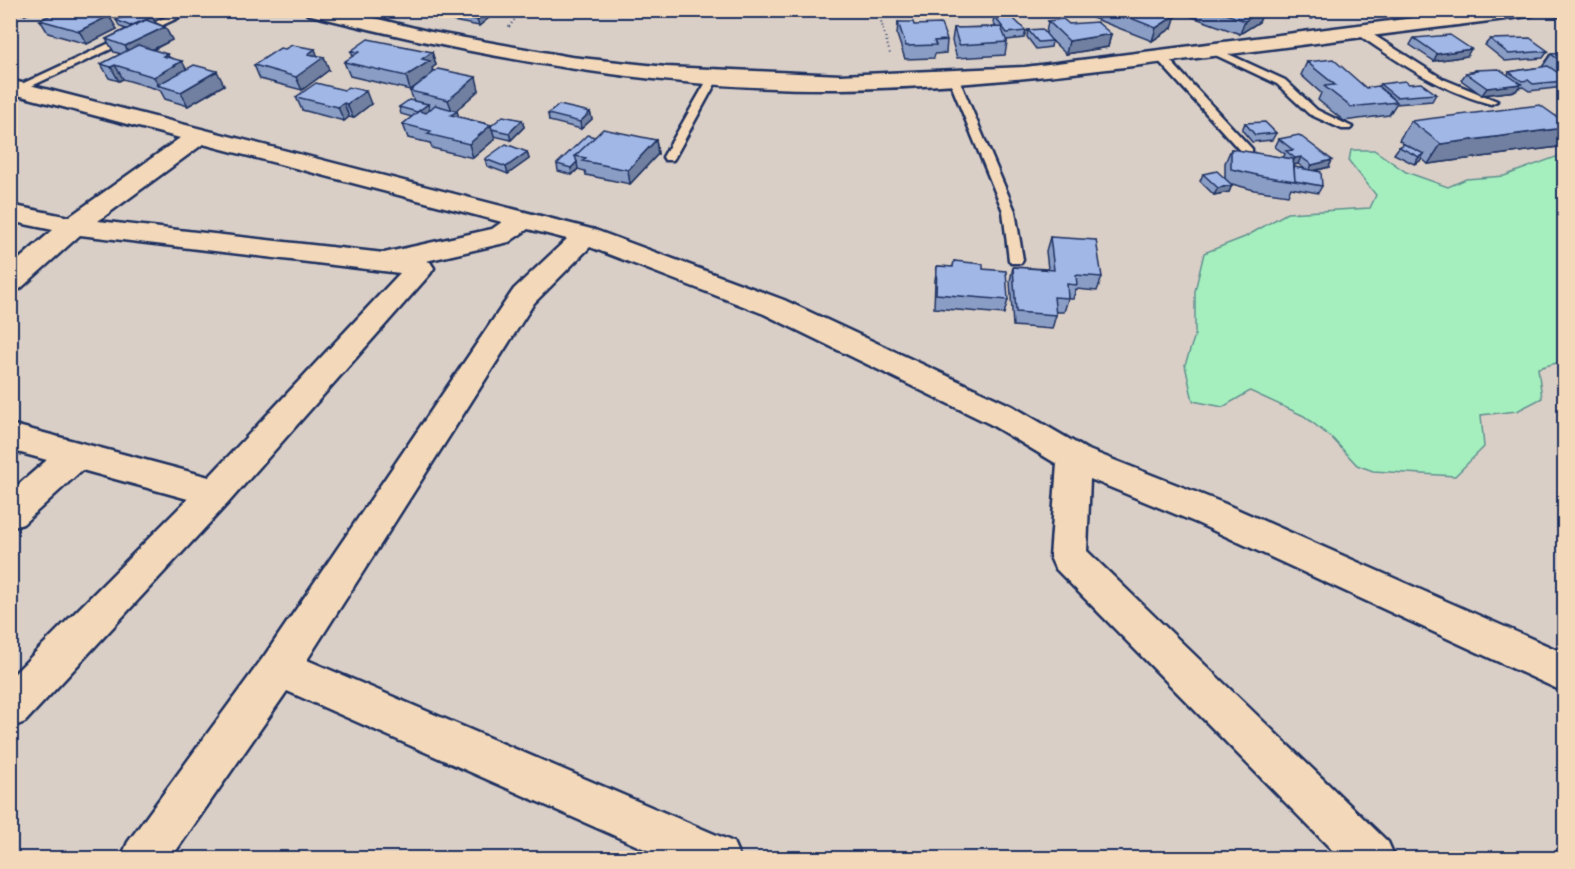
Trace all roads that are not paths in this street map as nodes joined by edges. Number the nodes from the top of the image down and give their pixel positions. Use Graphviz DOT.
graph roads {
  1 [pos="190,10"];
  2 [pos="314,10"];
  3 [pos="1529,10"];
  4 [pos="1560,10"];
  5 [pos="1564,12"];
  6 [pos="1360,31"];
  7 [pos="1213,50"];
  8 [pos="1161,56"];
  9 [pos="714,77"];
  10 [pos="952,77"];
  11 [pos="15,87"];
  12 [pos="1491,101"];
  13 [pos="1346,127"];
  14 [pos="198,136"];
  15 [pos="1248,152"];
  16 [pos="669,157"];
  17 [pos="10,213"];
  18 [pos="524,220"];
  19 [pos="74,226"];
  20 [pos="586,236"];
  21 [pos="1016,260"];
  22 [pos="382,261"];
  23 [pos="10,282"];
  24 [pos="10,437"];
  25 [pos="76,455"];
  26 [pos="1074,458"];
  27 [pos="216,493"];
  28 [pos="10,514"];
  29 [pos="279,668"];
  30 [pos="1564,673"];
  31 [pos="10,708"];
  32 [pos="144,858"];
  33 [pos="717,858"];
  34 [pos="1372,858"];
  1 -- 11 [label="lane"];
  2 -- 9 [label="street"];
  3 -- 6 [label="street"];
  4 -- 5 [label="street"];
  6 -- 7 [label="street"];
  6 -- 12 [label="lane"];
  7 -- 8 [label="street"];
  7 -- 13 [label="lane"];
  8 -- 10 [label="street"];
  8 -- 15 [label="lane"];
  9 -- 10 [label="street"];
  9 -- 16 [label="lane"];
  10 -- 21 [label="lane"];
  11 -- 14 [label="street"];
  14 -- 18 [label="street"];
  14 -- 19 [label="street"];
  17 -- 19 [label="street"];
  18 -- 20 [label="street"];
  18 -- 22 [label="street"];
  19 -- 22 [label="street"];
  19 -- 23 [label="street"];
  20 -- 26 [label="street"];
  20 -- 29 [label="street"];
  22 -- 27 [label="street"];
  24 -- 25 [label="street"];
  25 -- 27 [label="street"];
  25 -- 28 [label="street"];
  26 -- 30 [label="street"];
  26 -- 34 [label="street"];
  27 -- 31 [label="street"];
  29 -- 32 [label="street"];
  29 -- 33 [label="street"];
}
